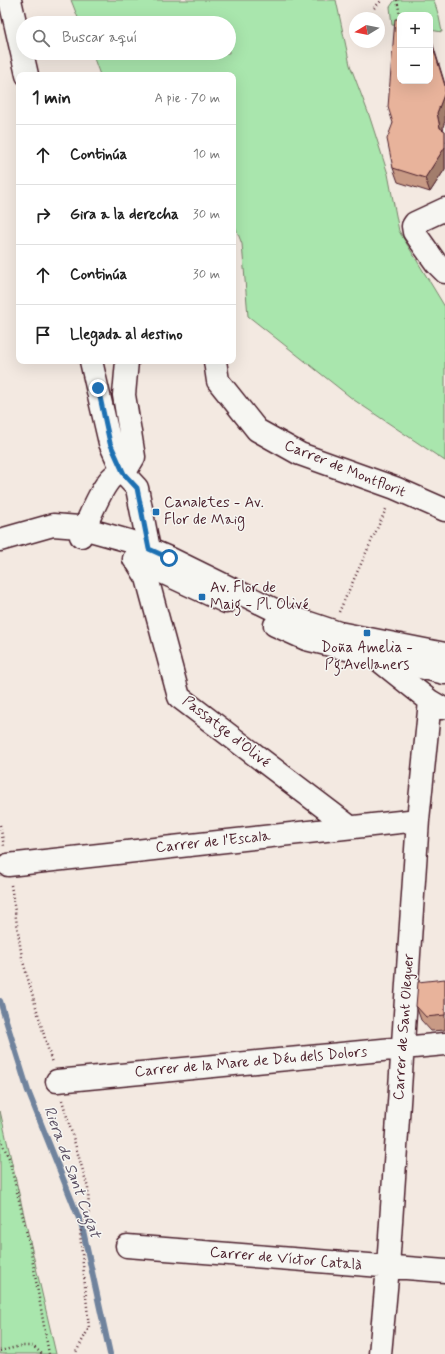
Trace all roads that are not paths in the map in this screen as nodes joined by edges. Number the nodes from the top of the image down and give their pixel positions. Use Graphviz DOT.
graph roads {
  1 [pos="10,0"];
  2 [pos="16,26"];
  3 [pos="24,60"];
  4 [pos="26,72"];
  5 [pos="445,209"];
  6 [pos="445,272"];
  7 [pos="92,364"];
  8 [pos="127,364"];
  9 [pos="215,364"];
  10 [pos="124,474"];
  11 [pos="445,510"];
  12 [pos="82,532"];
  13 [pos="0,540"];
  14 [pos="142,557"];
  15 [pos="353,636"];
  16 [pos="372,654"];
  17 [pos="445,654"];
  18 [pos="445,673"];
  19 [pos="438,705"];
  20 [pos="418,820"];
  21 [pos="350,827"];
  22 [pos="8,865"];
  23 [pos="445,1044"];
  24 [pos="403,1048"];
  25 [pos="57,1081"];
  26 [pos="127,1246"];
  27 [pos="388,1267"];
  28 [pos="445,1271"];
  29 [pos="380,1354"];
  1 -- 2 [label="street"];
  3 -- 4 [label="street"];
  5 -- 6 [label="street"];
  7 -- 10 [label="street"];
  8 -- 10 [label="street"];
  9 -- 11 [label="street, Carrer de Montflorit"];
  10 -- 12 [label="street"];
  10 -- 14 [label="street"];
  12 -- 13 [label="street"];
  12 -- 14 [label="street"];
  14 -- 15 [label="street"];
  14 -- 16 [label="street"];
  14 -- 21 [label="street, Passatge d'Olivé"];
  15 -- 16 [label="street"];
  15 -- 17 [label="street"];
  16 -- 18 [label="street"];
  16 -- 19 [label="street"];
  19 -- 20 [label="street, Carrer de Sant Oleguer"];
  20 -- 21 [label="street, Carrer de l'Escala"];
  20 -- 24 [label="street, Carrer de Sant Oleguer"];
  21 -- 22 [label="street, Carrer de l'Escala"];
  23 -- 24 [label="street, Carrer de la Mare de Déu dels Dolors"];
  24 -- 25 [label="street, Carrer de la Mare de Déu dels Dolors"];
  24 -- 27 [label="street, Carrer de Sant Oleguer"];
  26 -- 27 [label="street, Carrer de Víctor Català"];
  27 -- 28 [label="street, Carrer de Víctor Català"];
  27 -- 29 [label="street, Carrer de Sant Oleguer"];
}
